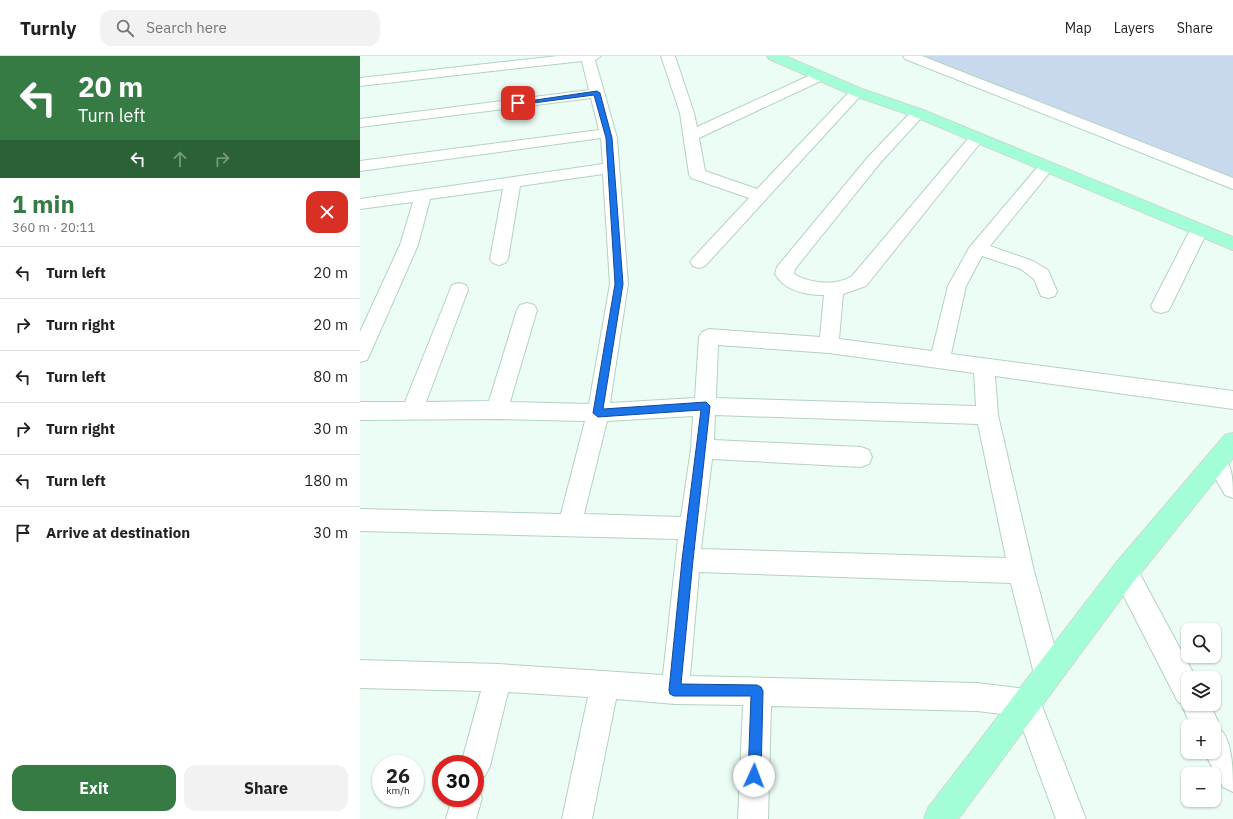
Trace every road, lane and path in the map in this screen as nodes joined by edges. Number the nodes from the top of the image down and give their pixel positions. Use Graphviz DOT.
graph roads {
  1 [pos="590,56"];
  2 [pos="668,56"];
  3 [pos="774,56"];
  4 [pos="910,56"];
  5 [pos="820,76"];
  6 [pos="360,82"];
  7 [pos="857,92"];
  8 [pos="597,93"];
  9 [pos="918,113"];
  10 [pos="360,123"];
  11 [pos="608,134"];
  12 [pos="690,136"];
  13 [pos="977,137"];
  14 [pos="360,166"];
  15 [pos="1046,167"];
  16 [pos="610,168"];
  17 [pos="512,183"];
  18 [pos="1233,184"];
  19 [pos="422,195"];
  20 [pos="761,196"];
  21 [pos="360,204"];
  22 [pos="1199,230"];
  23 [pos="1233,244"];
  24 [pos="978,248"];
  25 [pos="499,259"];
  26 [pos="699,262"];
  27 [pos="834,289"];
  28 [pos="459,290"];
  29 [pos="1048,291"];
  30 [pos="1161,306"];
  31 [pos="527,310"];
  32 [pos="829,345"];
  33 [pos="360,354"];
  34 [pos="940,359"];
  35 [pos="984,367"];
  36 [pos="1233,400"];
  37 [pos="706,406"];
  38 [pos="412,410"];
  39 [pos="497,410"];
  40 [pos="360,411"];
  41 [pos="598,413"];
  42 [pos="987,415"];
  43 [pos="1233,442"];
  44 [pos="702,449"];
  45 [pos="861,457"];
  46 [pos="1217,462"];
  47 [pos="1233,488"];
  48 [pos="360,520"];
  49 [pos="570,524"];
  50 [pos="691,528"];
  51 [pos="687,560"];
  52 [pos="1021,571"];
  53 [pos="1125,572"];
  54 [pos="1048,674"];
  55 [pos="498,678"];
  56 [pos="362,679"];
  57 [pos="1181,679"];
  58 [pos="605,684"];
  59 [pos="674,690"];
  60 [pos="757,691"];
  61 [pos="1027,703"];
  62 [pos="1221,754"];
  63 [pos="478,755"];
  64 [pos="1233,777"];
  65 [pos="464,807"];
  66 [pos="461,819"];
  67 [pos="577,819"];
  68 [pos="753,819"];
  69 [pos="939,819"];
  70 [pos="1071,819"];
  1 -- 6 [label="street"];
  1 -- 8 [label="street"];
  2 -- 12 [label="street"];
  3 -- 5 [label="main road"];
  4 -- 18 [label="street"];
  5 -- 7 [label="main road"];
  5 -- 12 [label="street"];
  7 -- 9 [label="main road"];
  7 -- 20 [label="street"];
  8 -- 10 [label="street"];
  8 -- 11 [label="street"];
  9 -- 13 [label="main road"];
  9 -- 27 [label="street"];
  11 -- 14 [label="street"];
  11 -- 16 [label="street"];
  12 -- 20 [label="street"];
  13 -- 15 [label="main road"];
  13 -- 27 [label="street"];
  15 -- 22 [label="main road"];
  15 -- 24 [label="street"];
  16 -- 17 [label="street"];
  16 -- 41 [label="street"];
  17 -- 19 [label="street"];
  17 -- 25 [label="street"];
  19 -- 21 [label="street"];
  19 -- 33 [label="street"];
  20 -- 26 [label="street"];
  22 -- 23 [label="main road"];
  22 -- 30 [label="street"];
  24 -- 29 [label="street"];
  24 -- 34 [label="street"];
  27 -- 32 [label="street"];
  28 -- 38 [label="street"];
  31 -- 39 [label="street"];
  32 -- 34 [label="street"];
  32 -- 37 [label="street"];
  34 -- 35 [label="street"];
  35 -- 36 [label="street"];
  35 -- 42 [label="street"];
  37 -- 41 [label="street"];
  37 -- 42 [label="street"];
  37 -- 44 [label="street"];
  38 -- 39 [label="street"];
  38 -- 40 [label="street"];
  39 -- 41 [label="street"];
  41 -- 49 [label="street"];
  42 -- 52 [label="street"];
  43 -- 46 [label="main road"];
  44 -- 45 [label="street"];
  44 -- 50 [label="street"];
  46 -- 47 [label="street"];
  46 -- 53 [label="main road"];
  48 -- 49 [label="street"];
  49 -- 50 [label="street"];
  50 -- 51 [label="street"];
  51 -- 52 [label="street"];
  51 -- 59 [label="street"];
  52 -- 54 [label="street"];
  53 -- 54 [label="main road"];
  53 -- 57 [label="street"];
  54 -- 61 [label="main road"];
  55 -- 56 [label="street"];
  55 -- 58 [label="street"];
  55 -- 63 [label="street"];
  58 -- 59 [label="street"];
  58 -- 67 [label="street"];
  59 -- 60 [label="street"];
  60 -- 61 [label="street"];
  60 -- 68 [label="street"];
  61 -- 69 [label="main road"];
  61 -- 70 [label="street"];
  62 -- 64 [label="street"];
  65 -- 66 [label="street"];
}
